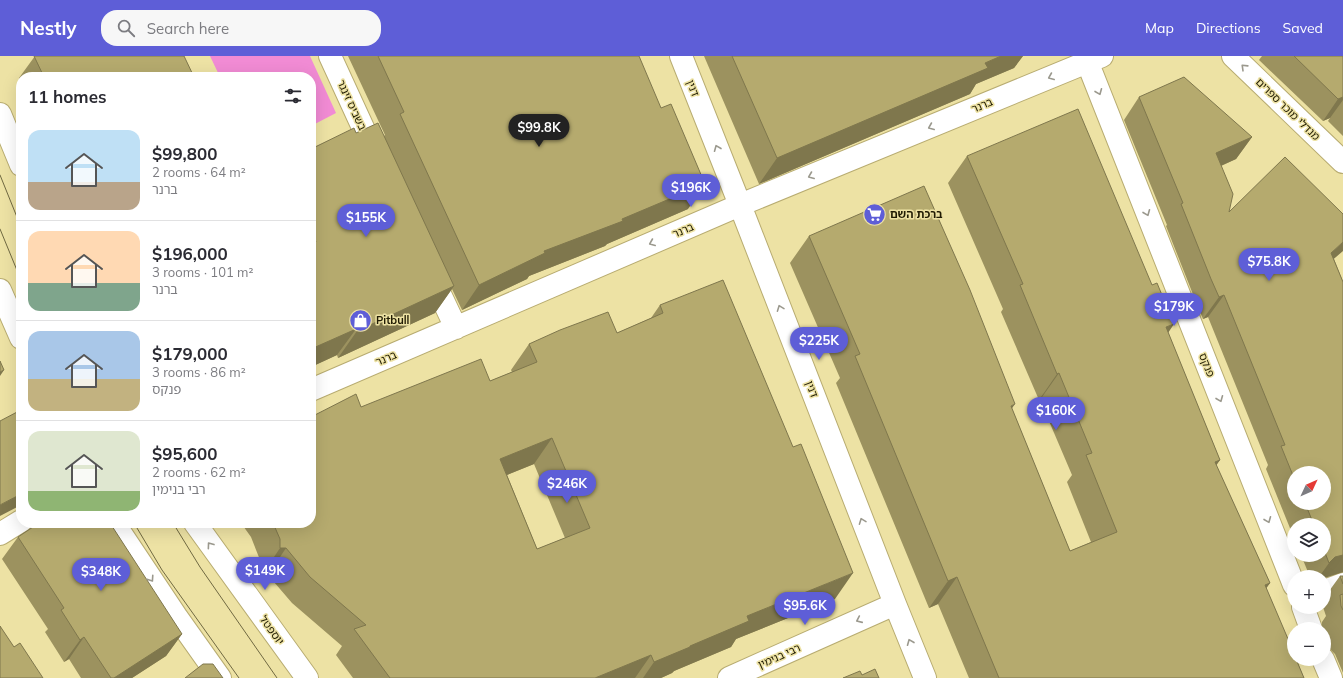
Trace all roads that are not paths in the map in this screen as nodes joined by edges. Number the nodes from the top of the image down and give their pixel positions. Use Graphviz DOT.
graph roads {
  1 [pos="330,56"];
  2 [pos="681,56"];
  3 [pos="1232,56"];
  4 [pos="1091,58"];
  5 [pos="0,114"];
  6 [pos="16,153"];
  7 [pos="1343,162"];
  8 [pos="383,171"];
  9 [pos="740,205"];
  10 [pos="423,257"];
  11 [pos="0,290"];
  12 [pos="16,327"];
  13 [pos="456,328"];
  14 [pos="316,388"];
  15 [pos="16,524"];
  16 [pos="117,528"];
  17 [pos="199,528"];
  18 [pos="0,534"];
  19 [pos="1288,570"];
  20 [pos="1343,584"];
  21 [pos="1331,588"];
  22 [pos="895,604"];
  23 [pos="1326,666"];
  24 [pos="220,678"];
  25 [pos="307,678"];
  26 [pos="729,678"];
  27 [pos="925,678"];
  28 [pos="1331,678"];
  1 -- 8 [label="street, בשביס זינגר"];
  9 -- 2 [label="street, דנין, one-way"];
  7 -- 3 [label="street, מנדלי מוכר ספרים, one-way"];
  4 -- 9 [label="street, ברנר, one-way"];
  4 -- 19 [label="street, פנקס, one-way"];
  5 -- 6 [label="street"];
  9 -- 13 [label="street, ברנר, one-way"];
  22 -- 9 [label="street, דנין, one-way"];
  10 -- 13 [label="street"];
  11 -- 12 [label="street"];
  13 -- 14 [label="street, ברנר"];
  15 -- 18 [label="street"];
  16 -- 24 [label="street, one-way"];
  25 -- 17 [label="street, יוספטל, one-way"];
  20 -- 21 [label="street"];
  22 -- 26 [label="street, רבי בנימין, one-way"];
  27 -- 22 [label="street, דנין, one-way"];
  23 -- 28 [label="street"];
}
